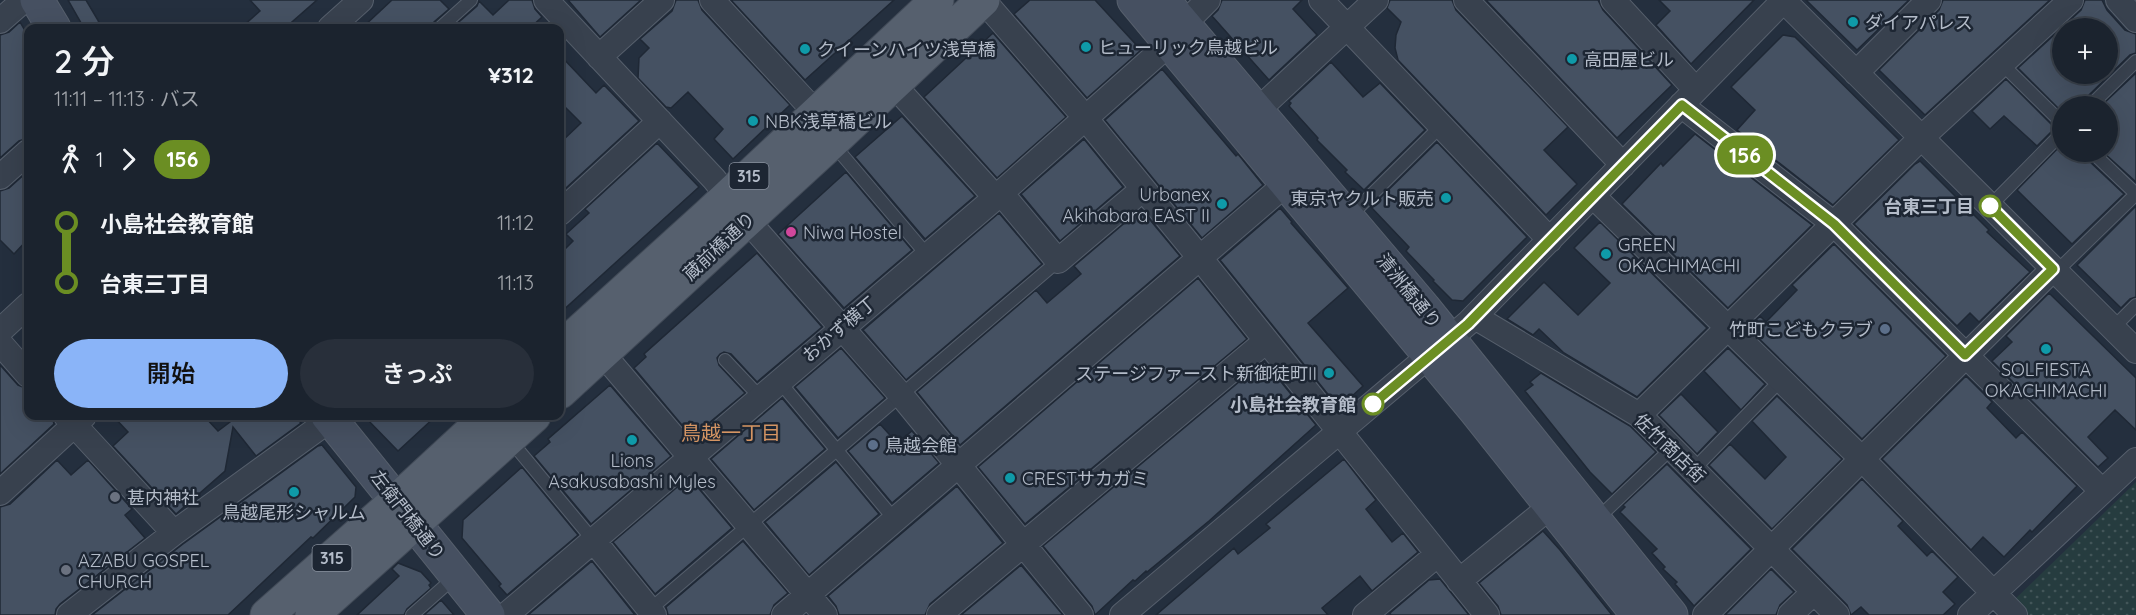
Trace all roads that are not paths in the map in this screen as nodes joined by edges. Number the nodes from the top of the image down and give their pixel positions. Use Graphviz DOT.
graph roads {
  1 [pos="24,0"];
  2 [pos="37,0"];
  3 [pos="361,0"];
  4 [pos="471,0"];
  5 [pos="662,0"];
  6 [pos="712,0"];
  7 [pos="937,0"];
  8 [pos="983,0"];
  9 [pos="1134,0"];
  10 [pos="1208,0"];
  11 [pos="1321,0"];
  12 [pos="1376,0"];
  13 [pos="1466,0"];
  14 [pos="1613,0"];
  15 [pos="1783,0"];
  16 [pos="1929,0"];
  17 [pos="2071,0"];
  18 [pos="2118,0"];
  19 [pos="550,14"];
  20 [pos="2136,20"];
  21 [pos="0,21"];
  22 [pos="1172,22"];
  23 [pos="52,24"];
  24 [pos="334,24"];
  25 [pos="444,24"];
  26 [pos="561,24"];
  27 [pos="564,26"];
  28 [pos="1347,27"];
  29 [pos="599,57"];
  30 [pos="2136,62"];
  31 [pos="2002,64"];
  32 [pos="1856,73"];
  33 [pos="892,83"];
  34 [pos="2100,96"];
  35 [pos="1689,98"];
  36 [pos="1258,110"];
  37 [pos="816,113"];
  38 [pos="2052,113"];
  39 [pos="1085,118"];
  40 [pos="660,121"];
  41 [pos="1441,126"];
  42 [pos="1921,138"];
  43 [pos="832,142"];
  44 [pos="2052,143"];
  45 [pos="24,156"];
  46 [pos="2102,162"];
  47 [pos="1623,165"];
  48 [pos="0,177"];
  49 [pos="1287,183"];
  50 [pos="1143,189"];
  51 [pos="2136,194"];
  52 [pos="998,195"];
  53 [pos="1593,196"];
  54 [pos="1990,206"];
  55 [pos="738,208"];
  56 [pos="564,209"];
  57 [pos="1348,218"];
  58 [pos="1834,224"];
  59 [pos="1550,240"];
  60 [pos="927,255"];
  61 [pos="1200,258"];
  62 [pos="1058,261"];
  63 [pos="2055,270"];
  64 [pos="2136,305"];
  65 [pos="24,309"];
  66 [pos="1475,317"];
  67 [pos="841,327"];
  68 [pos="1728,328"];
  69 [pos="2113,328"];
  70 [pos="0,331"];
  71 [pos="1266,341"];
  72 [pos="0,344"];
  73 [pos="564,346"];
  74 [pos="1439,349"];
  75 [pos="2136,351"];
  76 [pos="602,352"];
  77 [pos="1965,355"];
  78 [pos="725,360"];
  79 [pos="24,371"];
  80 [pos="1781,380"];
  81 [pos="779,381"];
  82 [pos="564,388"];
  83 [pos="901,395"];
  84 [pos="760,397"];
  85 [pos="1639,415"];
  86 [pos="73,420"];
  87 [pos="77,420"];
  88 [pos="328,420"];
  89 [pos="334,420"];
  90 [pos="521,420"];
  91 [pos="498,427"];
  92 [pos="1339,432"];
  93 [pos="1672,448"];
  94 [pos="836,450"];
  95 [pos="690,457"];
  96 [pos="1861,458"];
  97 [pos="2136,460"];
  98 [pos="959,465"];
  99 [pos="1693,470"];
  100 [pos="2102,491"];
  101 [pos="0,493"];
  102 [pos="1551,506"];
  103 [pos="406,512"];
  104 [pos="895,520"];
  105 [pos="1595,521"];
  106 [pos="749,525"];
  107 [pos="174,533"];
  108 [pos="593,540"];
  109 [pos="1024,544"];
  110 [pos="1770,549"];
  111 [pos="1438,554"];
  112 [pos="457,576"];
  113 [pos="1459,581"];
  114 [pos="1814,592"];
  115 [pos="1993,593"];
  116 [pos="808,595"];
  117 [pos="650,613"];
  118 [pos="69,615"];
  119 [pos="267,615"];
  120 [pos="312,615"];
  121 [pos="412,615"];
  122 [pos="488,615"];
  123 [pos="506,615"];
  124 [pos="784,615"];
  125 [pos="825,615"];
  126 [pos="939,615"];
  127 [pos="1081,615"];
  128 [pos="1122,615"];
  129 [pos="1365,615"];
  130 [pos="1487,615"];
  131 [pos="1638,615"];
  132 [pos="1671,615"];
  133 [pos="1705,615"];
  134 [pos="1790,615"];
  135 [pos="1837,615"];
  136 [pos="1970,615"];
  137 [pos="2015,615"];
  1 -- 21 [label="street"];
  2 -- 23 [label="street"];
  3 -- 24 [label="street"];
  4 -- 25 [label="lane"];
  5 -- 29 [label="street"];
  6 -- 37 [label="street"];
  7 -- 37 [label="main road, 蔵前橋通り / 315"];
  8 -- 33 [label="main road, 蔵前橋通り / 315"];
  8 -- 39 [label="street"];
  9 -- 22 [label="street, 清洲橋通り"];
  10 -- 22 [label="street, おかず横丁"];
  11 -- 28 [label="street"];
  12 -- 28 [label="street"];
  13 -- 47 [label="street"];
  14 -- 35 [label="street"];
  15 -- 32 [label="street"];
  15 -- 35 [label="street"];
  16 -- 32 [label="street"];
  17 -- 31 [label="street"];
  18 -- 20 [label="street"];
  19 -- 26 [label="street"];
  22 -- 36 [label="street, 清洲橋通り"];
  22 -- 39 [label="street, おかず横丁"];
  22 -- 49 [label="street, 清洲橋通り"];
  27 -- 29 [label="street"];
  28 -- 36 [label="street"];
  28 -- 41 [label="street"];
  29 -- 40 [label="street"];
  30 -- 34 [label="lane"];
  31 -- 38 [label="lane"];
  31 -- 42 [label="street"];
  32 -- 42 [label="street"];
  33 -- 43 [label="main road, 蔵前橋通り / 315"];
  33 -- 52 [label="street"];
  35 -- 47 [label="street"];
  35 -- 58 [label="street"];
  36 -- 57 [label="street, 清洲橋通り"];
  37 -- 55 [label="main road, 蔵前橋通り / 315"];
  39 -- 50 [label="street"];
  39 -- 52 [label="street, おかず横丁"];
  40 -- 55 [label="street"];
  40 -- 56 [label="street"];
  41 -- 57 [label="lane"];
  41 -- 59 [label="street"];
  42 -- 54 [label="street"];
  42 -- 58 [label="street"];
  43 -- 55 [label="main road, 蔵前橋通り / 315"];
  43 -- 60 [label="lane"];
  44 -- 54 [label="lane"];
  45 -- 48 [label="street"];
  46 -- 51 [label="lane"];
  47 -- 53 [label="street"];
  49 -- 61 [label="street"];
  49 -- 74 [label="street, 清洲橋通り"];
  50 -- 61 [label="street"];
  50 -- 62 [label="street"];
  51 -- 63 [label="lane"];
  52 -- 60 [label="street, おかず横丁"];
  52 -- 62 [label="street"];
  53 -- 59 [label="street"];
  53 -- 68 [label="street"];
  54 -- 63 [label="street"];
  55 -- 67 [label="street"];
  55 -- 73 [label="main road, 蔵前橋通り / 315"];
  55 -- 76 [label="main road, 蔵前橋通り / 315"];
  57 -- 74 [label="street, 清洲橋通り"];
  58 -- 68 [label="street"];
  58 -- 77 [label="street"];
  59 -- 66 [label="street"];
  60 -- 67 [label="street, おかず横丁"];
  61 -- 71 [label="street"];
  61 -- 98 [label="street"];
  62 -- 83 [label="lane"];
  63 -- 69 [label="street"];
  63 -- 77 [label="street"];
  64 -- 69 [label="lane"];
  65 -- 70 [label="street"];
  66 -- 74 [label="street"];
  66 -- 85 [label="street, 佐竹商店街"];
  67 -- 81 [label="street, おかず横丁"];
  67 -- 83 [label="street"];
  68 -- 80 [label="street"];
  68 -- 85 [label="street"];
  69 -- 75 [label="street"];
  71 -- 92 [label="street"];
  71 -- 109 [label="street"];
  72 -- 79 [label="street"];
  74 -- 92 [label="street"];
  74 -- 102 [label="street, 清洲橋通り"];
  74 -- 105 [label="street, 清洲橋通り"];
  76 -- 82 [label="main road, 蔵前橋通り / 315"];
  76 -- 95 [label="street"];
  77 -- 96 [label="street"];
  77 -- 100 [label="street"];
  78 -- 84 [label="lane"];
  80 -- 96 [label="street"];
  80 -- 99 [label="lane"];
  81 -- 84 [label="street, おかず横丁"];
  81 -- 94 [label="lane"];
  83 -- 94 [label="lane"];
  83 -- 98 [label="street"];
  84 -- 95 [label="street, おかず横丁"];
  85 -- 93 [label="street, 佐竹商店街"];
  86 -- 101 [label="street"];
  87 -- 107 [label="street"];
  88 -- 107 [label="street"];
  89 -- 103 [label="street, 左衛門橋通り"];
  90 -- 91 [label="main road, 315"];
  91 -- 103 [label="main road, 315"];
  91 -- 108 [label="lane"];
  92 -- 111 [label="street"];
  92 -- 128 [label="street"];
  93 -- 99 [label="street, 佐竹商店街"];
  93 -- 105 [label="lane"];
  94 -- 104 [label="lane"];
  94 -- 106 [label="lane"];
  95 -- 106 [label="street"];
  95 -- 108 [label="street, おかず横丁"];
  96 -- 110 [label="street"];
  96 -- 115 [label="street"];
  97 -- 100 [label="street"];
  98 -- 104 [label="street"];
  98 -- 109 [label="street"];
  99 -- 110 [label="street, 佐竹商店街"];
  100 -- 115 [label="street"];
  102 -- 113 [label="street"];
  102 -- 131 [label="street, 清洲橋通り"];
  103 -- 112 [label="street, 左衛門橋通り"];
  103 -- 119 [label="main road, 315"];
  103 -- 120 [label="main road, 315"];
  104 -- 116 [label="street"];
  105 -- 132 [label="street, 清洲橋通り"];
  106 -- 116 [label="street"];
  106 -- 117 [label="lane"];
  107 -- 118 [label="street"];
  108 -- 117 [label="street"];
  108 -- 123 [label="street, おかず横丁"];
  109 -- 126 [label="street"];
  109 -- 127 [label="street"];
  110 -- 114 [label="street, 佐竹商店街"];
  110 -- 133 [label="street"];
  111 -- 113 [label="street"];
  111 -- 129 [label="street"];
  112 -- 121 [label="lane"];
  112 -- 122 [label="street, 左衛門橋通り"];
  113 -- 130 [label="street"];
  114 -- 134 [label="street"];
  114 -- 135 [label="street, 佐竹商店街"];
  115 -- 136 [label="street"];
  115 -- 137 [label="street"];
  116 -- 124 [label="street"];
  116 -- 125 [label="street"];
}
